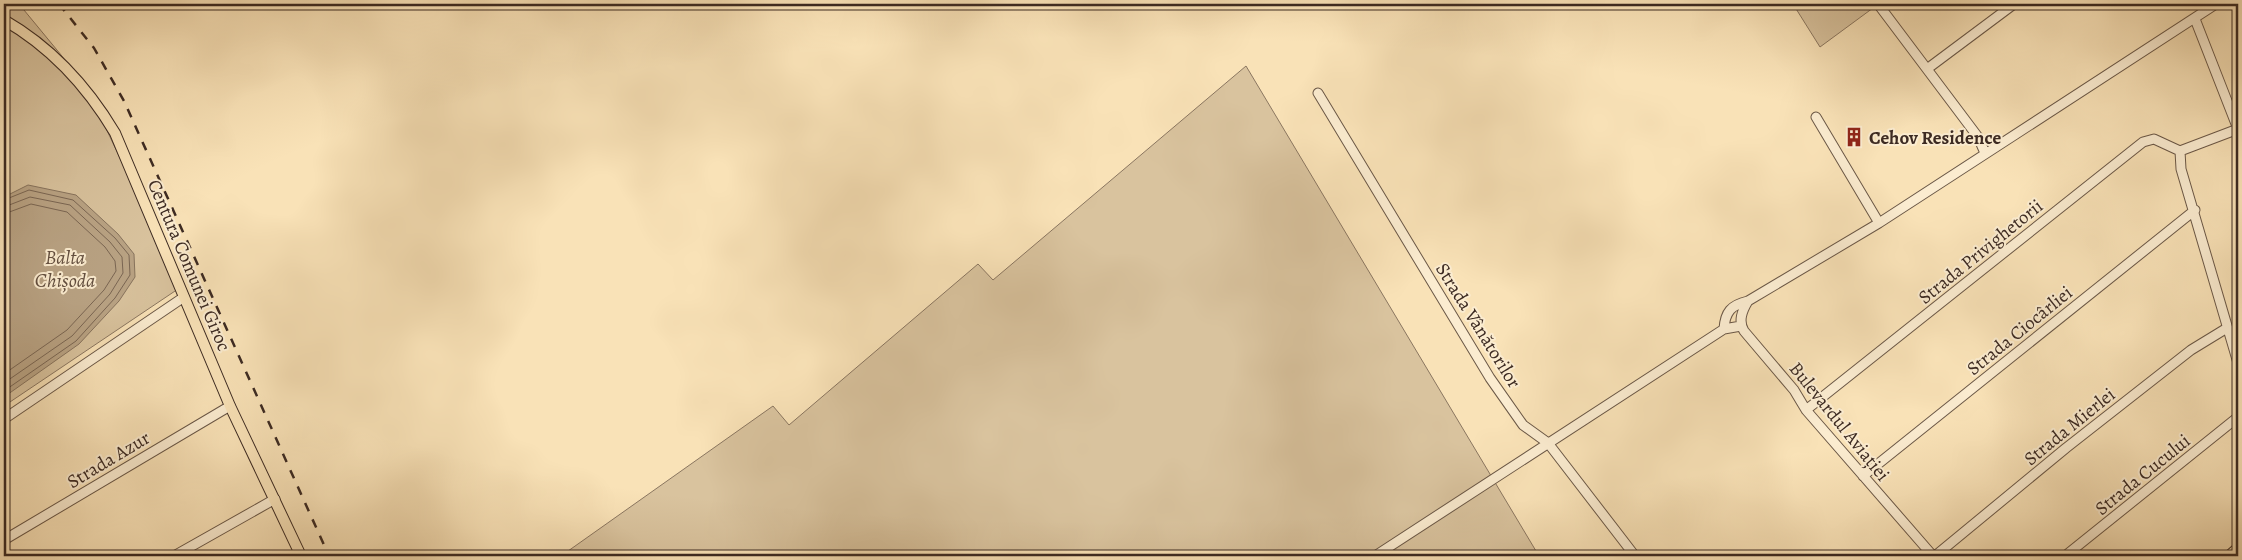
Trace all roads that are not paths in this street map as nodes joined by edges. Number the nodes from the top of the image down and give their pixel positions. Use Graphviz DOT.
graph roads {
  1 [pos="1878,4"];
  2 [pos="2014,4"];
  3 [pos="2216,4"];
  4 [pos="2195,19"];
  5 [pos="4,20"];
  6 [pos="1927,69"];
  7 [pos="1318,93"];
  8 [pos="1816,117"];
  9 [pos="2238,129"];
  10 [pos="2180,151"];
  11 [pos="1985,153"];
  12 [pos="2195,210"];
  13 [pos="1879,223"];
  14 [pos="184,297"];
  15 [pos="1748,302"];
  16 [pos="1741,326"];
  17 [pos="2227,328"];
  18 [pos="1724,329"];
  19 [pos="2238,363"];
  20 [pos="230,406"];
  21 [pos="1806,410"];
  22 [pos="2238,417"];
  23 [pos="4,419"];
  24 [pos="1548,443"];
  25 [pos="1863,476"];
  26 [pos="275,499"];
  27 [pos="4,540"];
  28 [pos="2238,548"];
  29 [pos="174,556"];
  30 [pos="301,556"];
  31 [pos="1375,556"];
  32 [pos="1636,556"];
  33 [pos="1934,556"];
  34 [pos="2066,556"];
  35 [pos="2229,556"];
  1 -- 6 [label="street"];
  2 -- 6 [label="street"];
  3 -- 4 [label="street"];
  4 -- 9 [label="street"];
  4 -- 11 [label="street"];
  5 -- 14 [label="main road, Centura Comunei Giroc"];
  6 -- 11 [label="street"];
  7 -- 24 [label="street, Strada Vânătorilor"];
  8 -- 13 [label="street"];
  9 -- 10 [label="street"];
  10 -- 12 [label="street"];
  10 -- 21 [label="street, Strada Privighetorii"];
  11 -- 13 [label="street"];
  12 -- 17 [label="street"];
  12 -- 25 [label="street, Strada Ciocârliei"];
  13 -- 15 [label="street"];
  14 -- 20 [label="main road, Centura Comunei Giroc"];
  14 -- 23 [label="street"];
  15 -- 16 [label="street"];
  15 -- 18 [label="street"];
  16 -- 18 [label="street"];
  16 -- 21 [label="street, Bulevardul Aviației"];
  17 -- 19 [label="street"];
  17 -- 33 [label="street, Strada Mierlei"];
  18 -- 24 [label="street"];
  20 -- 26 [label="main road, Centura Comunei Giroc"];
  20 -- 27 [label="street, Strada Azur"];
  21 -- 25 [label="street, Bulevardul Aviației"];
  22 -- 34 [label="street, Strada Cucului"];
  24 -- 31 [label="street"];
  24 -- 32 [label="street, Strada Vânătorilor"];
  25 -- 33 [label="street, Bulevardul Aviației"];
  26 -- 29 [label="street"];
  26 -- 30 [label="main road, Centura Comunei Giroc"];
  28 -- 35 [label="main road"];
}
